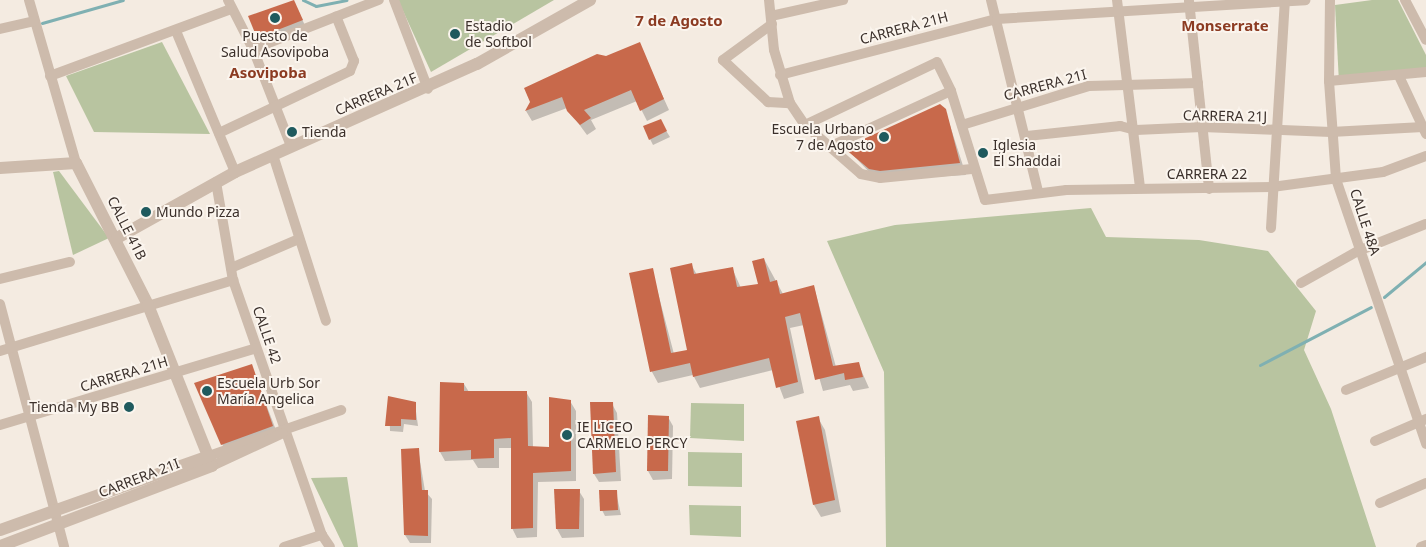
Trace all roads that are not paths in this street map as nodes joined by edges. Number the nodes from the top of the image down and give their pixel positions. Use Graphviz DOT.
graph roads {
  1 [pos="29,0"];
  2 [pos="378,0"];
  3 [pos="394,0"];
  4 [pos="590,0"];
  5 [pos="769,0"];
  6 [pos="843,0"];
  7 [pos="991,0"];
  8 [pos="1305,0"];
  9 [pos="1330,0"];
  10 [pos="1405,0"];
  11 [pos="1285,1"];
  12 [pos="1189,3"];
  13 [pos="229,4"];
  14 [pos="1118,5"];
  15 [pos="336,16"];
  16 [pos="998,19"];
  17 [pos="771,20"];
  18 [pos="34,21"];
  19 [pos="0,29"];
  20 [pos="176,32"];
  21 [pos="1426,40"];
  22 [pos="253,49"];
  23 [pos="1426,72"];
  24 [pos="780,75"];
  25 [pos="50,76"];
  26 [pos="1398,76"];
  27 [pos="1328,81"];
  28 [pos="1198,83"];
  29 [pos="1128,87"];
  30 [pos="428,88"];
  31 [pos="951,91"];
  32 [pos="790,103"];
  33 [pos="1020,106"];
  34 [pos="275,108"];
  35 [pos="805,125"];
  36 [pos="962,125"];
  37 [pos="1202,126"];
  38 [pos="1136,130"];
  39 [pos="1424,130"];
  40 [pos="1278,131"];
  41 [pos="1331,132"];
  42 [pos="219,133"];
  43 [pos="1027,136"];
  44 [pos="291,146"];
  45 [pos="829,147"];
  46 [pos="273,155"];
  47 [pos="1426,156"];
  48 [pos="76,163"];
  49 [pos="0,168"];
  50 [pos="972,169"];
  51 [pos="236,172"];
  52 [pos="1336,179"];
  53 [pos="216,182"];
  54 [pos="1140,187"];
  55 [pos="1272,187"];
  56 [pos="1209,189"];
  57 [pos="1038,192"];
  58 [pos="1426,224"];
  59 [pos="1272,228"];
  60 [pos="117,238"];
  61 [pos="299,238"];
  62 [pos="1358,251"];
  63 [pos="70,262"];
  64 [pos="231,268"];
  65 [pos="0,279"];
  66 [pos="233,280"];
  67 [pos="1301,282"];
  68 [pos="0,304"];
  69 [pos="148,305"];
  70 [pos="326,321"];
  71 [pos="11,348"];
  72 [pos="256,348"];
  73 [pos="0,351"];
  74 [pos="1426,357"];
  75 [pos="1401,367"];
  76 [pos="175,373"];
  77 [pos="1346,390"];
  78 [pos="341,410"];
  79 [pos="28,417"];
  80 [pos="1423,420"];
  81 [pos="0,425"];
  82 [pos="286,431"];
  83 [pos="1374,441"];
  84 [pos="1426,444"];
  85 [pos="210,461"];
  86 [pos="1426,483"];
  87 [pos="1380,503"];
  88 [pos="55,511"];
  89 [pos="59,524"];
  90 [pos="0,530"];
  91 [pos="322,535"];
  92 [pos="1426,545"];
  93 [pos="0,546"];
  94 [pos="64,547"];
  95 [pos="284,547"];
  96 [pos="330,547"];
  97 [pos="1420,547"];
  1 -- 18 [label="street, CALLE 41B"];
  2 -- 15 [label="street"];
  3 -- 30 [label="street"];
  4 -- 30 [label="street, CARRERA 21F"];
  5 -- 17 [label="street"];
  6 -- 17 [label="street"];
  7 -- 16 [label="street"];
  8 -- 11 [label="street, CARRERA 21H"];
  9 -- 27 [label="street, CALLE 48A"];
  10 -- 21 [label="street"];
  11 -- 12 [label="street, CARRERA 21H"];
  11 -- 40 [label="street"];
  12 -- 14 [label="street, CARRERA 21H"];
  12 -- 28 [label="street"];
  13 -- 20 [label="street"];
  13 -- 22 [label="street"];
  14 -- 16 [label="street, CARRERA 21H"];
  14 -- 29 [label="street"];
  15 -- 22 [label="street"];
  15 -- 34 [label="street"];
  16 -- 24 [label="street, CARRERA 21H"];
  16 -- 33 [label="street"];
  17 -- 24 [label="street"];
  17 -- 32 [label="street"];
  18 -- 19 [label="street"];
  18 -- 25 [label="street, CALLE 41B"];
  20 -- 25 [label="street"];
  20 -- 42 [label="street"];
  22 -- 34 [label="street"];
  23 -- 26 [label="street"];
  24 -- 32 [label="street"];
  25 -- 48 [label="street, CALLE 41B"];
  26 -- 27 [label="street"];
  26 -- 39 [label="street"];
  27 -- 41 [label="street, CALLE 48A"];
  28 -- 29 [label="street, CARRERA 21I"];
  28 -- 37 [label="street"];
  29 -- 33 [label="street, CARRERA 21I"];
  29 -- 38 [label="street"];
  30 -- 44 [label="street, CARRERA 21F"];
  31 -- 35 [label="street"];
  31 -- 36 [label="street"];
  31 -- 45 [label="street"];
  32 -- 35 [label="street"];
  33 -- 36 [label="street, CARRERA 21I"];
  33 -- 43 [label="street"];
  34 -- 42 [label="street"];
  34 -- 44 [label="street"];
  35 -- 45 [label="street"];
  36 -- 50 [label="street"];
  37 -- 38 [label="street, CARRERA 21J"];
  37 -- 40 [label="street, CARRERA 21J"];
  37 -- 56 [label="street"];
  38 -- 43 [label="street, CARRERA 21J"];
  38 -- 54 [label="street"];
  39 -- 41 [label="street, CARRERA 21J"];
  40 -- 41 [label="street, CARRERA 21J"];
  40 -- 55 [label="street"];
  41 -- 52 [label="street, CALLE 48A"];
  42 -- 51 [label="street"];
  43 -- 57 [label="street"];
  44 -- 46 [label="street, CARRERA 21F"];
  45 -- 50 [label="street"];
  46 -- 51 [label="street, CARRERA 21F"];
  46 -- 61 [label="street"];
  47 -- 52 [label="street, CARRERA 22"];
  48 -- 49 [label="street"];
  48 -- 60 [label="street, CALLE 41B"];
  50 -- 57 [label="street, CARRERA 22"];
  51 -- 53 [label="street, CARRERA 21F"];
  52 -- 55 [label="street, CARRERA 22"];
  52 -- 62 [label="street, CALLE 48A"];
  53 -- 60 [label="street, CARRERA 21F"];
  53 -- 64 [label="street, CALLE 42"];
  54 -- 56 [label="street, CARRERA 22"];
  54 -- 57 [label="street, CARRERA 22"];
  55 -- 56 [label="street, CARRERA 22"];
  55 -- 59 [label="street"];
  58 -- 62 [label="street"];
  60 -- 69 [label="street, CALLE 41B"];
  61 -- 64 [label="street"];
  61 -- 70 [label="street"];
  62 -- 67 [label="street"];
  62 -- 75 [label="street, CALLE 48A"];
  63 -- 65 [label="street"];
  64 -- 66 [label="street, CALLE 42"];
  66 -- 69 [label="street"];
  66 -- 72 [label="street, CALLE 42"];
  68 -- 71 [label="street"];
  69 -- 71 [label="street"];
  69 -- 76 [label="street, CALLE 41B"];
  71 -- 73 [label="street"];
  71 -- 79 [label="street"];
  72 -- 76 [label="street, CARRERA 21H"];
  72 -- 82 [label="street, CALLE 42"];
  74 -- 75 [label="street"];
  75 -- 77 [label="street"];
  75 -- 80 [label="street, CALLE 48A"];
  76 -- 79 [label="street, CARRERA 21H"];
  76 -- 85 [label="street, CALLE 41B"];
  78 -- 82 [label="street, CARRERA 21I"];
  79 -- 81 [label="street, CARRERA 21H"];
  79 -- 88 [label="street"];
  80 -- 83 [label="street"];
  80 -- 84 [label="street, CALLE 48A"];
  82 -- 85 [label="street, CARRERA 21I"];
  82 -- 91 [label="street, CALLE 42"];
  85 -- 88 [label="street, CARRERA 21I"];
  85 -- 89 [label="street, CARRERA 21I"];
  86 -- 87 [label="street"];
  88 -- 89 [label="street"];
  88 -- 90 [label="street, CARRERA 21I"];
  89 -- 93 [label="street, CARRERA 21I"];
  89 -- 94 [label="street"];
  91 -- 95 [label="street"];
  91 -- 96 [label="street, CALLE 42"];
  92 -- 97 [label="street"];
}
